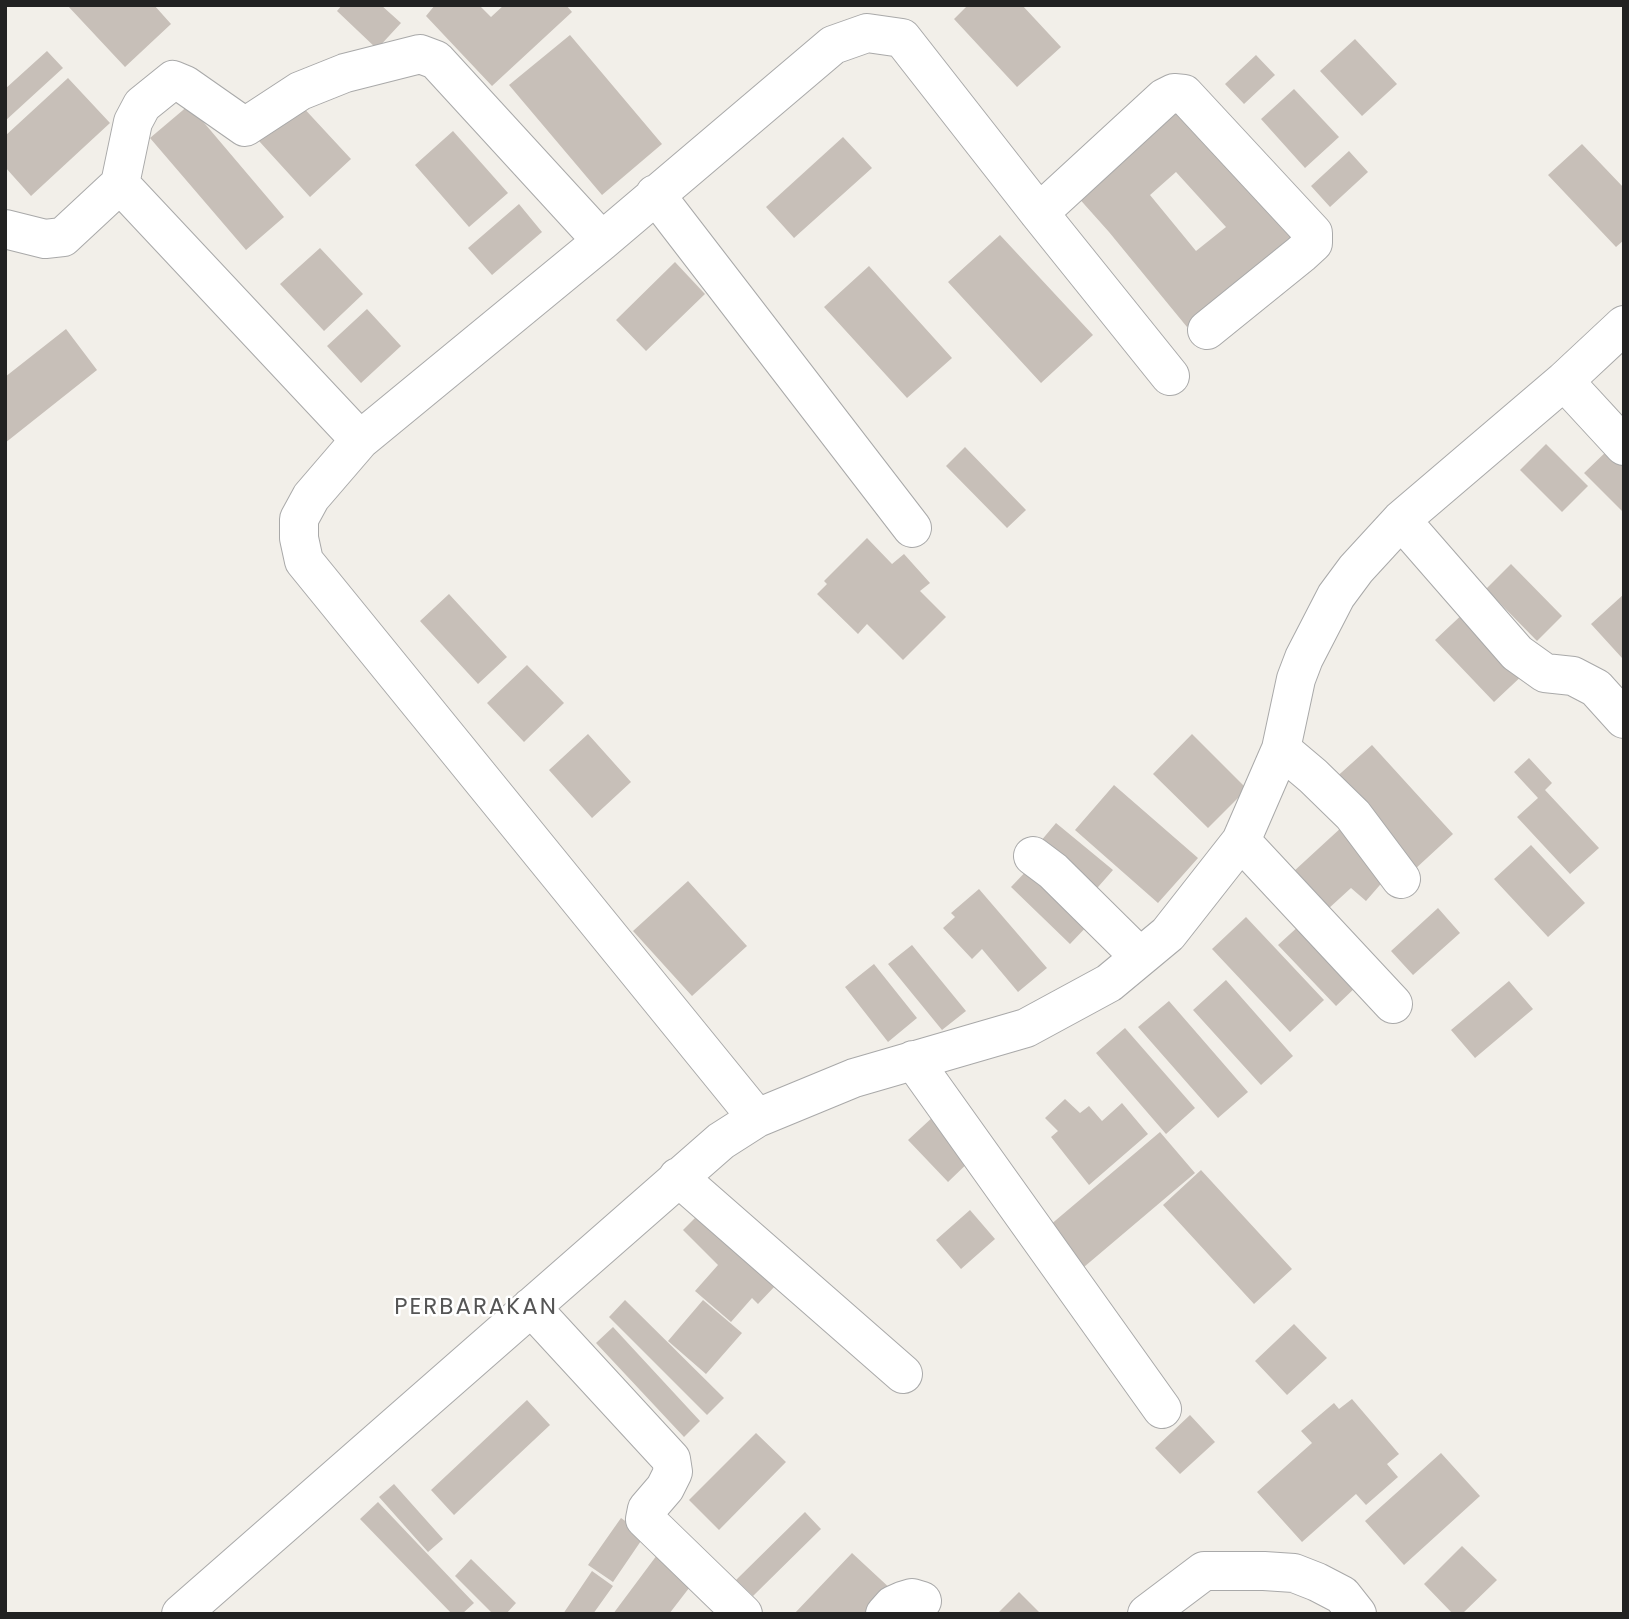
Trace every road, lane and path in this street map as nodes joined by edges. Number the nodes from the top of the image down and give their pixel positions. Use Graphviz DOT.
graph roads {
  1 [pos="120,184"];
  2 [pos="655,194"];
  3 [pos="1039,214"];
  4 [pos="5,229"];
  5 [pos="602,241"];
  6 [pos="1624,325"];
  7 [pos="1207,330"];
  8 [pos="1170,376"];
  9 [pos="1564,381"];
  10 [pos="360,440"];
  11 [pos="1624,446"];
  12 [pos="1401,520"];
  13 [pos="912,528"];
  14 [pos="1624,719"];
  15 [pos="1281,749"];
  16 [pos="1241,841"];
  17 [pos="1033,856"];
  18 [pos="1401,879"];
  19 [pos="1140,957"];
  20 [pos="1393,1004"];
  21 [pos="913,1060"];
  22 [pos="757,1118"];
  23 [pos="678,1177"];
  24 [pos="531,1307"];
  25 [pos="903,1374"];
  26 [pos="1162,1409"];
  27 [pos="922,1601"];
  28 [pos="181,1614"];
  29 [pos="743,1614"];
  30 [pos="885,1614"];
  31 [pos="1147,1614"];
  32 [pos="1357,1614"];
  1 -- 4 [label="street"];
  1 -- 5 [label="street"];
  1 -- 10 [label="street"];
  2 -- 3 [label="street"];
  2 -- 5 [label="street"];
  2 -- 13 [label="street"];
  3 -- 7 [label="street"];
  3 -- 8 [label="street"];
  5 -- 10 [label="street"];
  6 -- 9 [label="street"];
  9 -- 11 [label="street"];
  9 -- 12 [label="street"];
  10 -- 22 [label="street"];
  12 -- 14 [label="street"];
  12 -- 15 [label="street"];
  15 -- 16 [label="street"];
  15 -- 18 [label="street"];
  16 -- 19 [label="street"];
  16 -- 20 [label="street"];
  17 -- 19 [label="street"];
  19 -- 21 [label="street"];
  21 -- 22 [label="street"];
  21 -- 26 [label="street"];
  22 -- 23 [label="street"];
  23 -- 24 [label="street"];
  23 -- 25 [label="street"];
  24 -- 28 [label="street"];
  24 -- 29 [label="street"];
  27 -- 30 [label="street"];
  31 -- 32 [label="street"];
}
